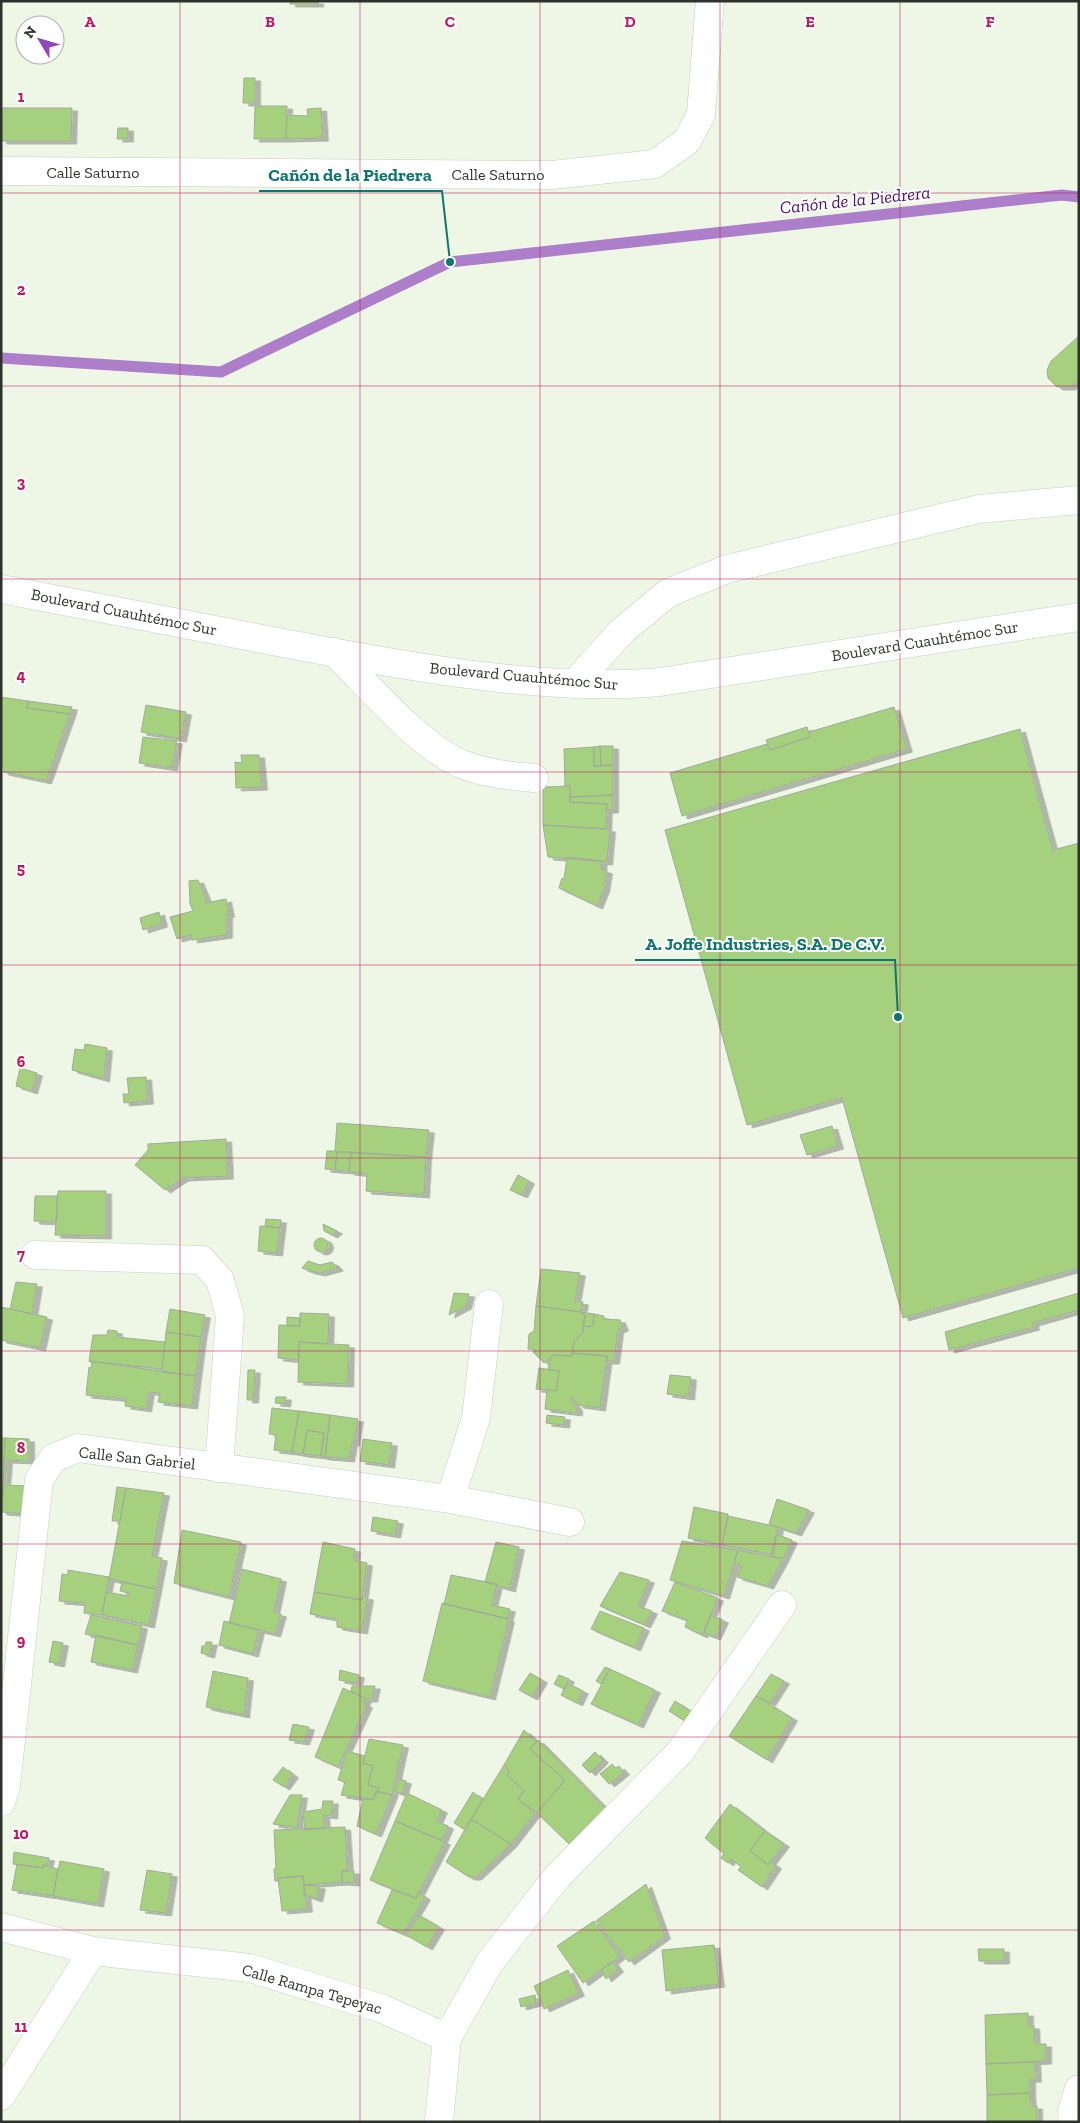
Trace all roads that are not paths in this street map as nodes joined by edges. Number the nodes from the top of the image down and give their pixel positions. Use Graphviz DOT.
graph roads {
  1 [pos="710,1"];
  2 [pos="1,172"];
  3 [pos="1079,500"];
  4 [pos="1,589"];
  5 [pos="1079,617"];
  6 [pos="334,652"];
  7 [pos="574,684"];
  8 [pos="534,778"];
  9 [pos="35,1255"];
  10 [pos="489,1304"];
  11 [pos="219,1468"];
  12 [pos="450,1499"];
  13 [pos="570,1522"];
  14 [pos="782,1605"];
  15 [pos="1,1802"];
  16 [pos="1,1926"];
  17 [pos="94,1951"];
  18 [pos="447,2038"];
  19 [pos="1079,2089"];
  20 [pos="1,2096"];
  21 [pos="439,2122"];
  22 [pos="1073,2122"];
  1 -- 2 [label="street, Calle Saturno"];
  3 -- 7 [label="street"];
  4 -- 6 [label="street, Boulevard Cuauhtémoc Sur"];
  5 -- 7 [label="street, Boulevard Cuauhtémoc Sur"];
  6 -- 7 [label="street, Boulevard Cuauhtémoc Sur"];
  6 -- 8 [label="street"];
  9 -- 11 [label="street"];
  10 -- 12 [label="street"];
  11 -- 12 [label="street, Calle San Gabriel"];
  11 -- 15 [label="street, Calle San Gabriel"];
  12 -- 13 [label="street, Calle San Gabriel"];
  14 -- 18 [label="street"];
  16 -- 17 [label="street, Calle Rampa Tepeyac"];
  17 -- 18 [label="street, Calle Rampa Tepeyac"];
  17 -- 20 [label="street"];
  18 -- 21 [label="street"];
  19 -- 22 [label="street"];
}
